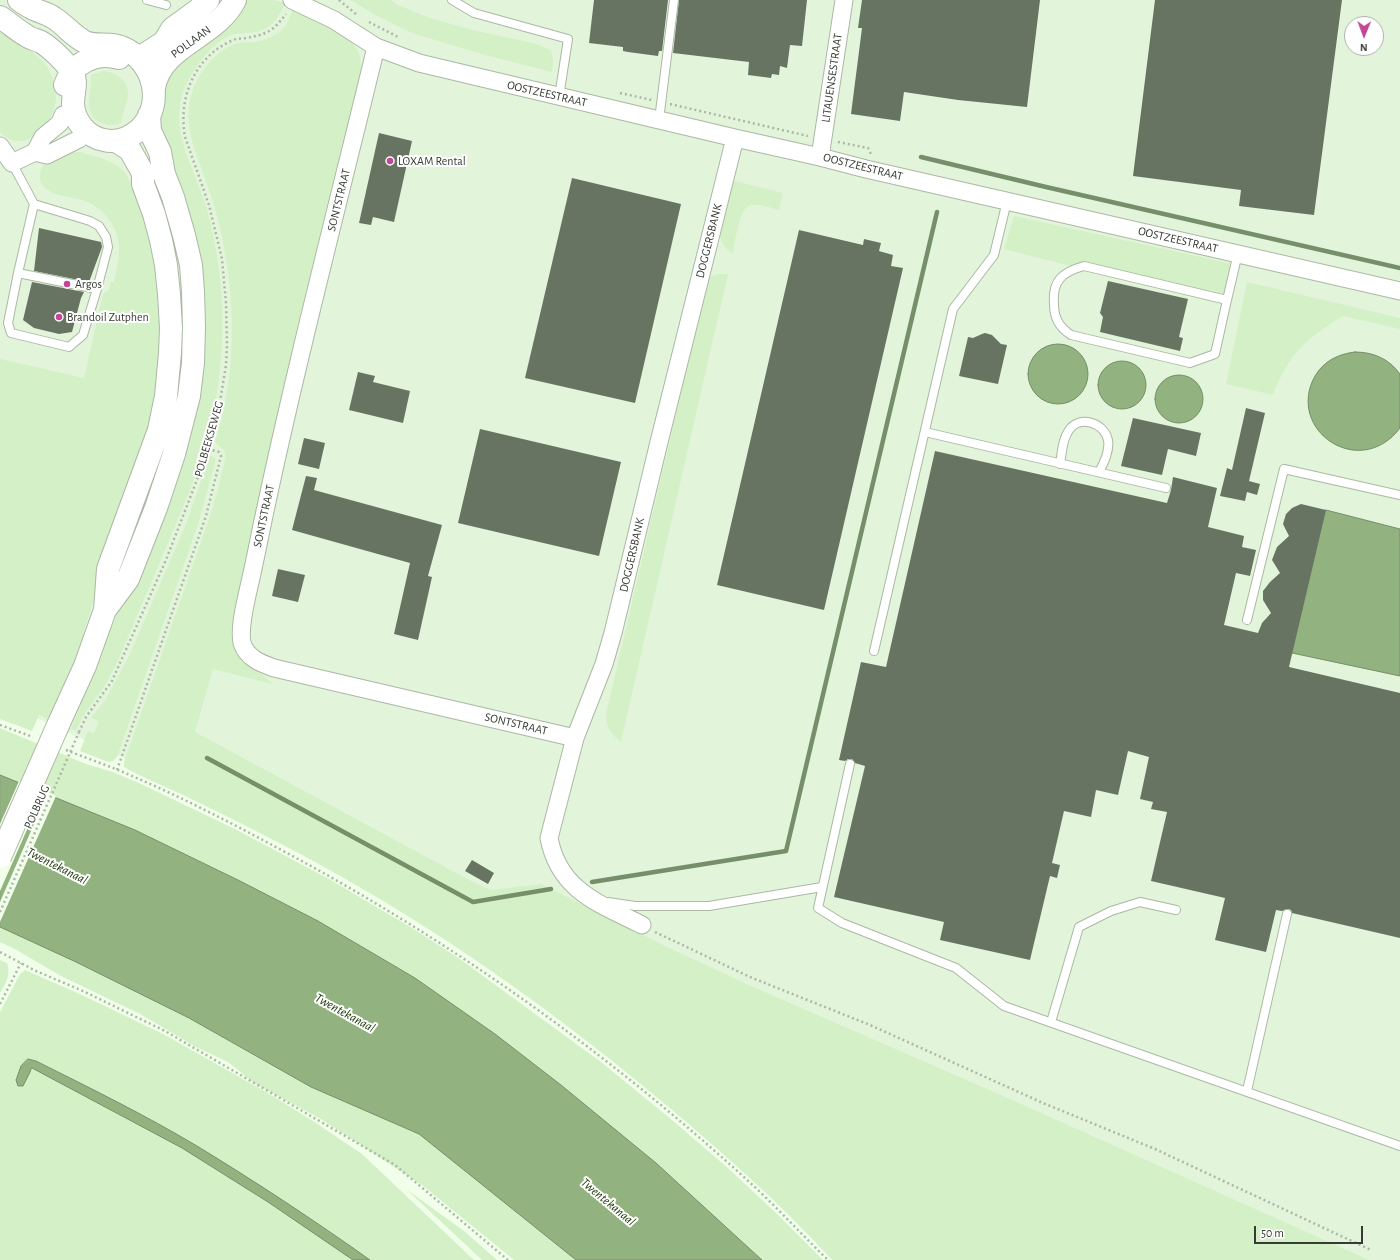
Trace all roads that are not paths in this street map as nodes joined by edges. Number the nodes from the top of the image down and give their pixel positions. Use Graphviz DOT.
graph roads {
  1 [pos="147,0"];
  2 [pos="208,0"];
  3 [pos="235,0"];
  4 [pos="314,0"];
  5 [pos="452,0"];
  6 [pos="674,0"];
  7 [pos="844,0"];
  8 [pos="25,4"];
  9 [pos="166,5"];
  10 [pos="289,7"];
  11 [pos="0,17"];
  12 [pos="334,20"];
  13 [pos="376,47"];
  14 [pos="98,50"];
  15 [pos="128,55"];
  16 [pos="68,79"];
  17 [pos="154,88"];
  18 [pos="559,97"];
  19 [pos="63,115"];
  20 [pos="659,120"];
  21 [pos="144,122"];
  22 [pos="86,138"];
  23 [pos="735,138"];
  24 [pos="0,146"];
  25 [pos="113,147"];
  26 [pos="35,152"];
  27 [pos="820,157"];
  28 [pos="12,163"];
  29 [pos="1007,201"];
  30 [pos="34,204"];
  31 [pos="1238,253"];
  32 [pos="18,273"];
  33 [pos="97,289"];
  34 [pos="1400,290"];
  35 [pos="1227,300"];
  36 [pos="925,432"];
  37 [pos="1060,464"];
  38 [pos="1099,472"];
  39 [pos="1166,488"];
  40 [pos="1400,495"];
  41 [pos="105,610"];
  42 [pos="1247,620"];
  43 [pos="874,651"];
  44 [pos="576,738"];
  45 [pos="850,764"];
  46 [pos="0,857"];
  47 [pos="822,887"];
  48 [pos="592,900"];
  49 [pos="1176,910"];
  50 [pos="1287,914"];
  51 [pos="642,925"];
  52 [pos="1051,1022"];
  53 [pos="1247,1092"];
  54 [pos="1400,1146"];
  1 -- 9 [label="lane"];
  2 -- 15 [label="main road, POLLAAN"];
  3 -- 17 [label="main road, POLLAAN"];
  4 -- 12 [label="street, OOSTZEESTRAAT"];
  5 -- 18 [label="lane"];
  6 -- 20 [label="lane"];
  7 -- 27 [label="street, LITAUENSESTRAAT"];
  8 -- 14 [label="main road"];
  10 -- 12 [label="street, OOSTZEESTRAAT"];
  11 -- 16 [label="main road"];
  12 -- 13 [label="street, OOSTZEESTRAAT"];
  13 -- 18 [label="street, OOSTZEESTRAAT"];
  13 -- 44 [label="street, SONTSTRAAT"];
  14 -- 15 [label="main road"];
  14 -- 16 [label="main road"];
  15 -- 17 [label="main road"];
  15 -- 21 [label="main road"];
  16 -- 19 [label="main road"];
  16 -- 22 [label="main road"];
  17 -- 21 [label="main road, POLLAAN"];
  18 -- 20 [label="street, OOSTZEESTRAAT"];
  19 -- 22 [label="main road"];
  19 -- 26 [label="street"];
  20 -- 23 [label="street, OOSTZEESTRAAT"];
  21 -- 25 [label="main road"];
  21 -- 41 [label="main road"];
  22 -- 25 [label="main road"];
  22 -- 26 [label="street"];
  23 -- 27 [label="street, OOSTZEESTRAAT"];
  23 -- 44 [label="street, DOGGERSBANK"];
  24 -- 28 [label="street"];
  25 -- 41 [label="main road"];
  26 -- 28 [label="street"];
  27 -- 29 [label="street, OOSTZEESTRAAT"];
  28 -- 30 [label="lane"];
  29 -- 31 [label="street, OOSTZEESTRAAT"];
  29 -- 36 [label="lane"];
  30 -- 32 [label="lane"];
  30 -- 33 [label="lane"];
  31 -- 34 [label="street, OOSTZEESTRAAT"];
  31 -- 35 [label="lane"];
  32 -- 33 [label="lane"];
  32 -- 33 [label="lane"];
  35 -- 35 [label="lane"];
  36 -- 37 [label="lane"];
  36 -- 43 [label="lane"];
  37 -- 38 [label="lane"];
  37 -- 38 [label="lane"];
  38 -- 39 [label="lane"];
  40 -- 42 [label="lane"];
  41 -- 46 [label="main road, bridge"];
  44 -- 48 [label="street, DOGGERSBANK"];
  45 -- 47 [label="lane"];
  47 -- 48 [label="lane"];
  47 -- 52 [label="lane"];
  48 -- 51 [label="street, DOGGERSBANK"];
  49 -- 52 [label="lane"];
  50 -- 53 [label="lane"];
  52 -- 53 [label="lane"];
  53 -- 54 [label="lane"];
}
